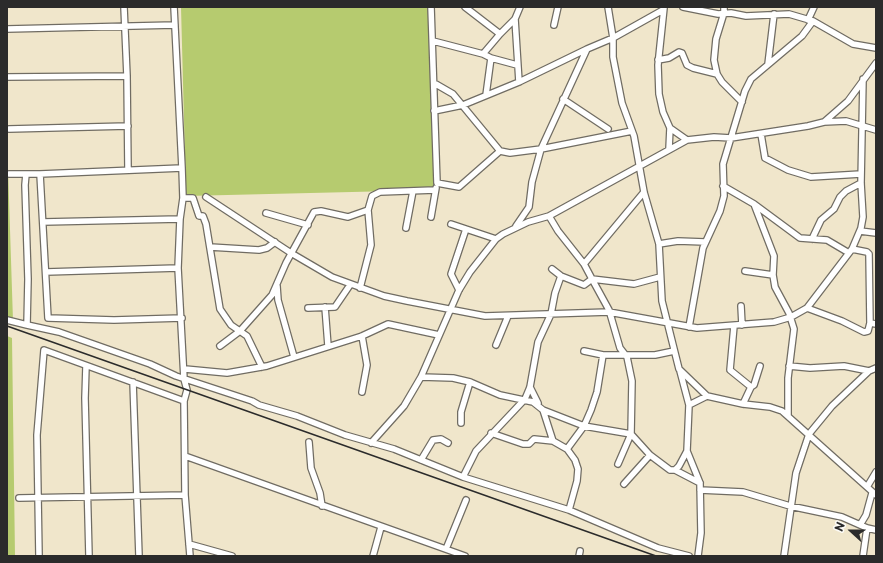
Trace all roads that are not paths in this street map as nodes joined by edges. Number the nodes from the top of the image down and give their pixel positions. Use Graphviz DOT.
graph roads {
  1 [pos="124,7"];
  2 [pos="174,7"];
  3 [pos="431,7"];
  4 [pos="465,7"];
  5 [pos="520,7"];
  6 [pos="558,7"];
  7 [pos="608,7"];
  8 [pos="683,7"];
  9 [pos="814,7"];
  10 [pos="664,9"];
  11 [pos="724,10"];
  12 [pos="774,14"];
  13 [pos="516,19"];
  14 [pos="810,21"];
  15 [pos="124,25"];
  16 [pos="175,25"];
  17 [pos="554,26"];
  18 [pos="7,29"];
  19 [pos="500,34"];
  20 [pos="613,38"];
  21 [pos="433,41"];
  22 [pos="876,48"];
  23 [pos="587,49"];
  24 [pos="483,54"];
  25 [pos="491,58"];
  26 [pos="658,60"];
  27 [pos="876,63"];
  28 [pos="768,64"];
  29 [pos="517,65"];
  30 [pos="717,74"];
  31 [pos="128,76"];
  32 [pos="7,77"];
  33 [pos="863,79"];
  34 [pos="519,82"];
  35 [pos="434,83"];
  36 [pos="486,95"];
  37 [pos="563,100"];
  38 [pos="742,102"];
  39 [pos="463,105"];
  40 [pos="434,111"];
  41 [pos="824,122"];
  42 [pos="862,125"];
  43 [pos="128,126"];
  44 [pos="670,128"];
  45 [pos="9,129"];
  46 [pos="608,129"];
  47 [pos="876,130"];
  48 [pos="632,131"];
  49 [pos="761,134"];
  50 [pos="732,138"];
  51 [pos="687,140"];
  52 [pos="541,149"];
  53 [pos="669,149"];
  54 [pos="500,151"];
  55 [pos="640,166"];
  56 [pos="182,168"];
  57 [pos="128,170"];
  58 [pos="9,174"];
  59 [pos="26,174"];
  60 [pos="40,174"];
  61 [pos="861,174"];
  62 [pos="437,183"];
  63 [pos="861,183"];
  64 [pos="723,186"];
  65 [pos="435,190"];
  66 [pos="413,191"];
  67 [pos="644,192"];
  68 [pos="206,197"];
  69 [pos="183,198"];
  70 [pos="754,204"];
  71 [pos="368,210"];
  72 [pos="266,213"];
  73 [pos="549,216"];
  74 [pos="431,217"];
  75 [pos="180,219"];
  76 [pos="43,222"];
  77 [pos="451,224"];
  78 [pos="308,225"];
  79 [pos="516,227"];
  80 [pos="406,228"];
  81 [pos="466,229"];
  82 [pos="860,231"];
  83 [pos="876,233"];
  84 [pos="496,239"];
  85 [pos="812,239"];
  86 [pos="275,242"];
  87 [pos="705,242"];
  88 [pos="659,244"];
  89 [pos="210,247"];
  90 [pos="851,251"];
  91 [pos="292,253"];
  92 [pos="584,264"];
  93 [pos="178,268"];
  94 [pos="552,269"];
  95 [pos="745,271"];
  96 [pos="46,272"];
  97 [pos="773,275"];
  98 [pos="561,276"];
  99 [pos="660,278"];
  100 [pos="592,279"];
  101 [pos="276,285"];
  102 [pos="350,285"];
  103 [pos="360,288"];
  104 [pos="459,290"];
  105 [pos="741,306"];
  106 [pos="325,307"];
  107 [pos="308,308"];
  108 [pos="807,308"];
  109 [pos="450,309"];
  110 [pos="610,312"];
  111 [pos="551,314"];
  112 [pos="508,316"];
  113 [pos="790,317"];
  114 [pos="182,318"];
  115 [pos="7,320"];
  116 [pos="668,323"];
  117 [pos="873,324"];
  118 [pos="27,325"];
  119 [pos="742,325"];
  120 [pos="689,326"];
  121 [pos="734,326"];
  122 [pos="240,331"];
  123 [pos="439,335"];
  124 [pos="362,336"];
  125 [pos="496,345"];
  126 [pos="220,346"];
  127 [pos="328,346"];
  128 [pos="584,351"];
  129 [pos="674,351"];
  130 [pos="625,354"];
  131 [pos="603,355"];
  132 [pos="294,357"];
  133 [pos="86,366"];
  134 [pos="760,366"];
  135 [pos="789,366"];
  136 [pos="262,367"];
  137 [pos="876,368"];
  138 [pos="185,369"];
  139 [pos="679,369"];
  140 [pos="869,371"];
  141 [pos="421,377"];
  142 [pos="184,379"];
  143 [pos="133,382"];
  144 [pos="470,382"];
  145 [pos="751,387"];
  146 [pos="530,388"];
  147 [pos="362,392"];
  148 [pos="707,396"];
  149 [pos="525,399"];
  150 [pos="184,401"];
  151 [pos="743,404"];
  152 [pos="689,405"];
  153 [pos="539,406"];
  154 [pos="543,410"];
  155 [pos="788,415"];
  156 [pos="461,423"];
  157 [pos="584,426"];
  158 [pos="491,433"];
  159 [pos="631,434"];
  160 [pos="809,434"];
  161 [pos="553,441"];
  162 [pos="309,442"];
  163 [pos="371,443"];
  164 [pos="448,443"];
  165 [pos="567,449"];
  166 [pos="687,451"];
  167 [pos="650,455"];
  168 [pos="185,456"];
  169 [pos="422,460"];
  170 [pos="618,464"];
  171 [pos="675,470"];
  172 [pos="876,472"];
  173 [pos="463,477"];
  174 [pos="700,483"];
  175 [pos="624,484"];
  176 [pos="866,487"];
  177 [pos="700,490"];
  178 [pos="874,494"];
  179 [pos="185,495"];
  180 [pos="38,497"];
  181 [pos="87,497"];
  182 [pos="137,497"];
  183 [pos="19,498"];
  184 [pos="466,500"];
  185 [pos="322,506"];
  186 [pos="790,506"];
  187 [pos="569,510"];
  188 [pos="860,525"];
  189 [pos="381,527"];
  190 [pos="867,528"];
  191 [pos="876,530"];
  192 [pos="189,544"];
  193 [pos="446,549"];
  194 [pos="39,556"];
  195 [pos="89,556"];
  196 [pos="139,556"];
  197 [pos="190,556"];
  198 [pos="232,556"];
  199 [pos="373,556"];
  200 [pos="465,556"];
  201 [pos="689,556"];
  202 [pos="698,556"];
  203 [pos="784,556"];
  204 [pos="863,556"];
  1 -- 15 [label="street"];
  2 -- 16 [label="street"];
  3 -- 21 [label="street"];
  4 -- 19 [label="street"];
  5 -- 13 [label="street"];
  6 -- 17 [label="street"];
  7 -- 20 [label="street"];
  8 -- 11 [label="street"];
  9 -- 14 [label="street"];
  10 -- 20 [label="street"];
  10 -- 26 [label="street"];
  11 -- 12 [label="street"];
  11 -- 30 [label="street"];
  12 -- 14 [label="street"];
  12 -- 28 [label="street"];
  13 -- 19 [label="street"];
  13 -- 29 [label="street"];
  14 -- 22 [label="street"];
  14 -- 28 [label="street"];
  15 -- 16 [label="street"];
  15 -- 18 [label="street"];
  15 -- 31 [label="street"];
  16 -- 56 [label="street"];
  19 -- 24 [label="street"];
  20 -- 23 [label="street"];
  20 -- 48 [label="street"];
  21 -- 24 [label="street"];
  21 -- 35 [label="street"];
  23 -- 34 [label="street"];
  23 -- 37 [label="street"];
  24 -- 25 [label="street"];
  25 -- 29 [label="street"];
  25 -- 36 [label="street"];
  26 -- 30 [label="street"];
  26 -- 44 [label="street"];
  27 -- 33 [label="street"];
  28 -- 38 [label="street"];
  29 -- 34 [label="street"];
  30 -- 38 [label="street"];
  31 -- 32 [label="street"];
  31 -- 43 [label="street"];
  33 -- 41 [label="street"];
  33 -- 42 [label="street"];
  34 -- 36 [label="street"];
  35 -- 39 [label="street"];
  35 -- 40 [label="street"];
  36 -- 39 [label="street"];
  37 -- 46 [label="street"];
  37 -- 52 [label="street"];
  38 -- 50 [label="street"];
  39 -- 40 [label="street"];
  39 -- 54 [label="street"];
  40 -- 62 [label="street"];
  41 -- 42 [label="street"];
  41 -- 49 [label="street"];
  42 -- 47 [label="street"];
  42 -- 61 [label="street"];
  43 -- 45 [label="street"];
  43 -- 57 [label="street"];
  44 -- 51 [label="street"];
  44 -- 53 [label="street"];
  48 -- 52 [label="street"];
  48 -- 55 [label="street"];
  49 -- 50 [label="street"];
  49 -- 61 [label="street"];
  50 -- 51 [label="street"];
  50 -- 64 [label="street"];
  51 -- 53 [label="street"];
  52 -- 54 [label="street"];
  52 -- 79 [label="street"];
  53 -- 55 [label="street"];
  54 -- 62 [label="street"];
  55 -- 67 [label="street"];
  55 -- 73 [label="street"];
  56 -- 57 [label="street"];
  56 -- 69 [label="street"];
  57 -- 60 [label="street"];
  58 -- 59 [label="street"];
  59 -- 60 [label="street"];
  59 -- 118 [label="street"];
  60 -- 76 [label="street"];
  61 -- 63 [label="street"];
  62 -- 65 [label="street"];
  63 -- 82 [label="street"];
  63 -- 85 [label="street"];
  64 -- 70 [label="street"];
  64 -- 87 [label="street"];
  65 -- 66 [label="street"];
  65 -- 74 [label="street"];
  66 -- 71 [label="street"];
  66 -- 80 [label="street"];
  67 -- 88 [label="street"];
  67 -- 92 [label="street"];
  68 -- 86 [label="street"];
  69 -- 75 [label="street"];
  69 -- 89 [label="street"];
  70 -- 85 [label="street"];
  70 -- 97 [label="street"];
  71 -- 78 [label="street"];
  71 -- 103 [label="street"];
  72 -- 78 [label="street"];
  73 -- 79 [label="street"];
  73 -- 92 [label="street"];
  75 -- 76 [label="street"];
  75 -- 93 [label="street"];
  76 -- 96 [label="street"];
  77 -- 81 [label="street"];
  78 -- 91 [label="street"];
  79 -- 84 [label="street"];
  81 -- 84 [label="street"];
  81 -- 104 [label="street"];
  82 -- 83 [label="street"];
  82 -- 90 [label="street"];
  84 -- 104 [label="street"];
  85 -- 90 [label="street"];
  86 -- 89 [label="street"];
  86 -- 91 [label="street"];
  87 -- 88 [label="street"];
  87 -- 120 [label="street"];
  88 -- 99 [label="street"];
  89 -- 122 [label="street"];
  90 -- 108 [label="street"];
  90 -- 117 [label="street"];
  91 -- 101 [label="street"];
  91 -- 102 [label="street"];
  92 -- 100 [label="street"];
  93 -- 96 [label="street"];
  93 -- 114 [label="street"];
  94 -- 98 [label="street"];
  95 -- 97 [label="street"];
  96 -- 114 [label="street"];
  97 -- 113 [label="street"];
  98 -- 100 [label="street"];
  98 -- 111 [label="street"];
  99 -- 100 [label="street"];
  99 -- 116 [label="street"];
  100 -- 110 [label="street"];
  101 -- 122 [label="street"];
  101 -- 132 [label="street"];
  102 -- 103 [label="street"];
  102 -- 106 [label="street"];
  103 -- 109 [label="street"];
  104 -- 109 [label="street"];
  105 -- 119 [label="street"];
  106 -- 107 [label="street"];
  106 -- 127 [label="street"];
  108 -- 113 [label="street"];
  108 -- 117 [label="street"];
  109 -- 112 [label="street"];
  109 -- 123 [label="street"];
  110 -- 111 [label="street"];
  110 -- 116 [label="street"];
  110 -- 130 [label="street"];
  111 -- 112 [label="street"];
  111 -- 146 [label="street"];
  112 -- 125 [label="street"];
  113 -- 119 [label="street"];
  113 -- 135 [label="street"];
  114 -- 138 [label="street"];
  115 -- 118 [label="street"];
  116 -- 120 [label="street"];
  116 -- 129 [label="street"];
  118 -- 142 [label="street"];
  119 -- 121 [label="street"];
  120 -- 121 [label="street"];
  121 -- 145 [label="street"];
  122 -- 126 [label="street"];
  122 -- 136 [label="street"];
  123 -- 124 [label="street"];
  123 -- 141 [label="street"];
  124 -- 127 [label="street"];
  124 -- 147 [label="street"];
  127 -- 132 [label="street"];
  128 -- 131 [label="street"];
  129 -- 130 [label="street"];
  129 -- 139 [label="street"];
  130 -- 131 [label="street"];
  130 -- 159 [label="street"];
  131 -- 157 [label="street"];
  132 -- 136 [label="street"];
  133 -- 143 [label="street"];
  133 -- 180 [label="street"];
  133 -- 181 [label="street"];
  134 -- 145 [label="street"];
  135 -- 140 [label="street"];
  135 -- 155 [label="street"];
  136 -- 138 [label="street"];
  137 -- 140 [label="street"];
  138 -- 142 [label="street"];
  139 -- 148 [label="street"];
  139 -- 152 [label="street"];
  140 -- 160 [label="street"];
  141 -- 144 [label="street"];
  141 -- 163 [label="street"];
  142 -- 150 [label="street"];
  142 -- 163 [label="street"];
  143 -- 150 [label="street"];
  143 -- 182 [label="street"];
  144 -- 149 [label="street"];
  144 -- 156 [label="street"];
  145 -- 151 [label="street"];
  146 -- 149 [label="street"];
  146 -- 153 [label="street"];
  148 -- 151 [label="street"];
  148 -- 152 [label="street"];
  149 -- 153 [label="street"];
  149 -- 158 [label="street"];
  150 -- 168 [label="street"];
  151 -- 155 [label="street"];
  152 -- 166 [label="street"];
  153 -- 154 [label="street"];
  154 -- 157 [label="street"];
  154 -- 161 [label="street"];
  155 -- 160 [label="street"];
  157 -- 159 [label="street"];
  157 -- 165 [label="street"];
  158 -- 161 [label="street"];
  158 -- 173 [label="street"];
  159 -- 167 [label="street"];
  159 -- 170 [label="street"];
  160 -- 176 [label="street"];
  160 -- 186 [label="street"];
  161 -- 165 [label="street"];
  162 -- 185 [label="street"];
  163 -- 169 [label="street"];
  164 -- 169 [label="street"];
  165 -- 187 [label="street"];
  166 -- 171 [label="street"];
  166 -- 174 [label="street"];
  167 -- 171 [label="street"];
  167 -- 175 [label="street"];
  168 -- 179 [label="street"];
  168 -- 185 [label="street"];
  169 -- 173 [label="street"];
  171 -- 174 [label="street"];
  172 -- 176 [label="street"];
  173 -- 187 [label="street"];
  174 -- 177 [label="street"];
  176 -- 178 [label="street"];
  177 -- 186 [label="street"];
  177 -- 202 [label="street"];
  178 -- 188 [label="street"];
  179 -- 182 [label="street"];
  179 -- 192 [label="street"];
  180 -- 181 [label="street"];
  180 -- 183 [label="street"];
  180 -- 194 [label="street"];
  181 -- 182 [label="street"];
  181 -- 195 [label="street"];
  182 -- 196 [label="street"];
  184 -- 193 [label="street"];
  185 -- 189 [label="street"];
  186 -- 188 [label="street"];
  186 -- 203 [label="street"];
  187 -- 201 [label="street"];
  188 -- 190 [label="street"];
  189 -- 193 [label="street"];
  189 -- 199 [label="street"];
  190 -- 191 [label="street"];
  190 -- 204 [label="street"];
  192 -- 197 [label="street"];
  192 -- 198 [label="street"];
  193 -- 200 [label="street"];
}
